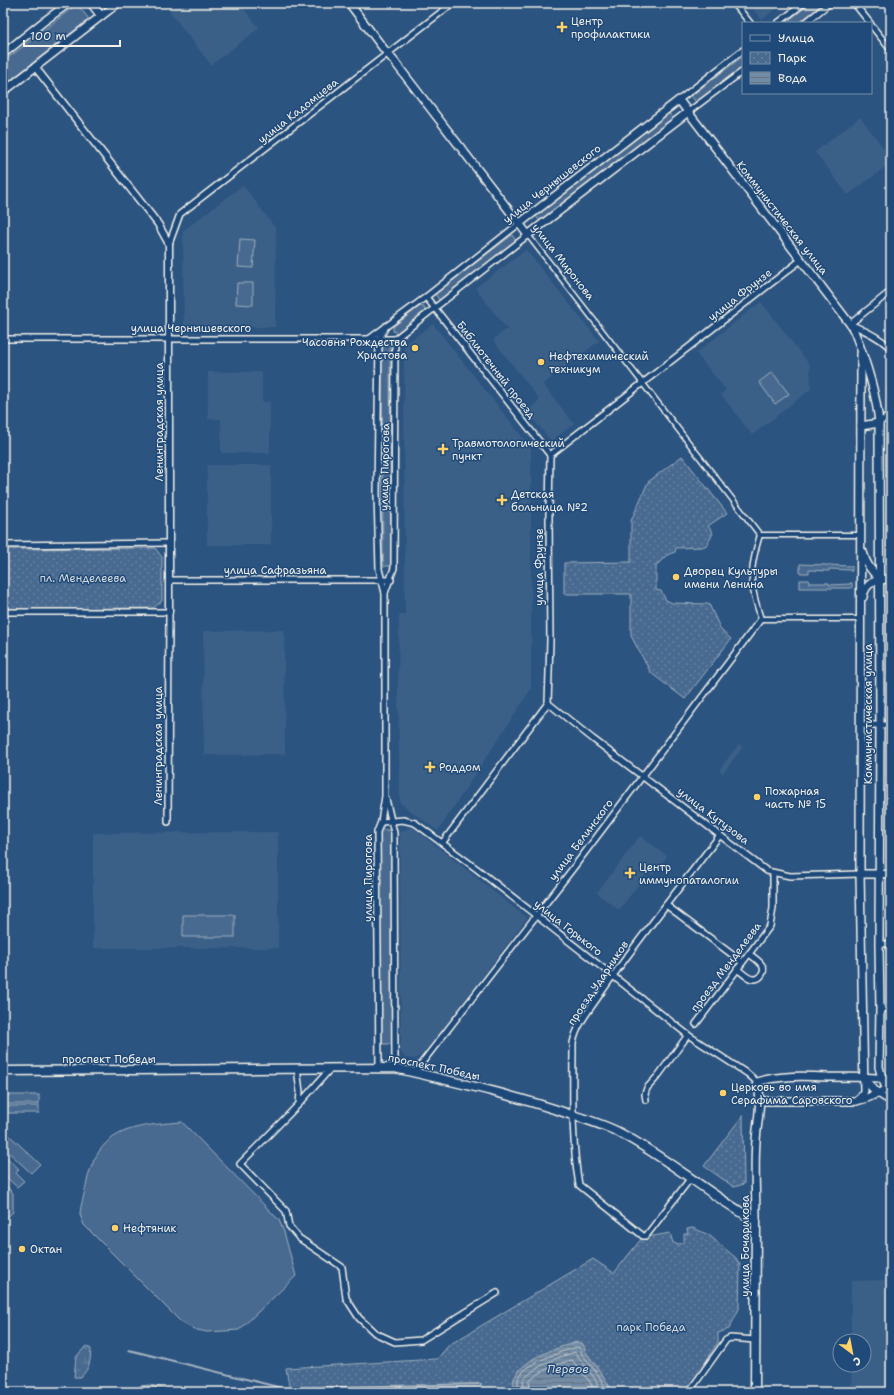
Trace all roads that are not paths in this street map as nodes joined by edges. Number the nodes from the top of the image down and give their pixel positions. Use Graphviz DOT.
graph roads {
  1 [pos="69,3"];
  2 [pos="91,3"];
  3 [pos="118,3"];
  4 [pos="349,3"];
  5 [pos="453,3"];
  6 [pos="734,3"];
  7 [pos="804,3"];
  8 [pos="830,3"];
  9 [pos="854,3"];
  10 [pos="101,16"];
  11 [pos="749,22"];
  12 [pos="779,22"];
  13 [pos="806,22"];
  14 [pos="868,22"];
  15 [pos="872,26"];
  16 [pos="891,50"];
  17 [pos="742,51"];
  18 [pos="3,54"];
  19 [pos="389,54"];
  20 [pos="36,67"];
  21 [pos="742,71"];
  22 [pos="3,92"];
  23 [pos="679,100"];
  24 [pos="688,112"];
  25 [pos="520,223"];
  26 [pos="528,235"];
  27 [pos="169,244"];
  28 [pos="801,260"];
  29 [pos="891,291"];
  30 [pos="426,296"];
  31 [pos="436,308"];
  32 [pos="850,324"];
  33 [pos="386,326"];
  34 [pos="3,339"];
  35 [pos="169,339"];
  36 [pos="370,339"];
  37 [pos="380,339"];
  38 [pos="395,339"];
  39 [pos="891,349"];
  40 [pos="861,352"];
  41 [pos="643,384"];
  42 [pos="891,414"];
  43 [pos="879,423"];
  44 [pos="861,426"];
  45 [pos="550,455"];
  46 [pos="760,535"];
  47 [pos="860,536"];
  48 [pos="169,543"];
  49 [pos="3,545"];
  50 [pos="880,578"];
  51 [pos="891,579"];
  52 [pos="168,580"];
  53 [pos="381,580"];
  54 [pos="390,580"];
  55 [pos="385,593"];
  56 [pos="3,612"];
  57 [pos="169,612"];
  58 [pos="860,618"];
  59 [pos="761,619"];
  60 [pos="548,703"];
  61 [pos="861,725"];
  62 [pos="880,725"];
  63 [pos="891,725"];
  64 [pos="642,776"];
  65 [pos="385,796"];
  66 [pos="391,821"];
  67 [pos="168,822"];
  68 [pos="380,822"];
  69 [pos="720,834"];
  70 [pos="444,842"];
  71 [pos="773,873"];
  72 [pos="860,874"];
  73 [pos="879,874"];
  74 [pos="891,874"];
  75 [pos="666,905"];
  76 [pos="536,916"];
  77 [pos="879,944"];
  78 [pos="891,944"];
  79 [pos="749,954"];
  80 [pos="742,962"];
  81 [pos="737,969"];
  82 [pos="613,975"];
  83 [pos="880,1008"];
  84 [pos="891,1009"];
  85 [pos="696,1024"];
  86 [pos="688,1034"];
  87 [pos="379,1067"];
  88 [pos="297,1068"];
  89 [pos="331,1068"];
  90 [pos="395,1068"];
  91 [pos="3,1071"];
  92 [pos="414,1073"];
  93 [pos="863,1077"];
  94 [pos="882,1078"];
  95 [pos="891,1079"];
  96 [pos="757,1082"];
  97 [pos="889,1089"];
  98 [pos="878,1094"];
  99 [pos="891,1098"];
  100 [pos="646,1100"];
  101 [pos="759,1101"];
  102 [pos="856,1101"];
  103 [pos="891,1102"];
  104 [pos="299,1104"];
  105 [pos="574,1115"];
  106 [pos="690,1179"];
  107 [pos="756,1221"];
  108 [pos="497,1294"];
  109 [pos="755,1340"];
  110 [pos="689,1392"];
  111 [pos="755,1392"];
  1 -- 18 [label="main road"];
  2 -- 10 [label="main road"];
  3 -- 10 [label="main road"];
  4 -- 19 [label="main road, улица Миронова"];
  5 -- 19 [label="street, улица Кадомцева"];
  6 -- 11 [label="street"];
  7 -- 12 [label="street"];
  8 -- 13 [label="street"];
  9 -- 14 [label="street"];
  10 -- 20 [label="main road"];
  15 -- 16 [label="street"];
  17 -- 23 [label="street, улица Чернышевского"];
  19 -- 25 [label="main road, улица Миронова"];
  19 -- 27 [label="street, улица Кадомцева"];
  20 -- 22 [label="main road"];
  20 -- 27 [label="street, Ленинградская улица"];
  21 -- 24 [label="street"];
  23 -- 24 [label="main road, Коммунистическая улица"];
  23 -- 25 [label="main road, улица Чернышевского"];
  24 -- 26 [label="main road"];
  24 -- 28 [label="main road, Коммунистическая улица"];
  25 -- 26 [label="main road, улица Миронова"];
  25 -- 30 [label="street, улица Чернышевского"];
  26 -- 31 [label="street"];
  26 -- 41 [label="street, улица Миронова"];
  27 -- 35 [label="street, Ленинградская улица"];
  28 -- 32 [label="main road, Коммунистическая улица"];
  28 -- 41 [label="street, улица Фрунзе"];
  29 -- 32 [label="street"];
  30 -- 31 [label="street, Библиотечный проезд"];
  30 -- 33 [label="street, улица Чернышевского"];
  31 -- 38 [label="street"];
  31 -- 45 [label="street, Библиотечный проезд"];
  32 -- 39 [label="street"];
  32 -- 40 [label="main road, Коммунистическая улица"];
  33 -- 36 [label="street"];
  33 -- 37 [label="street, улица Чернышевского"];
  34 -- 35 [label="street, улица Чернышевского"];
  35 -- 36 [label="street, улица Чернышевского"];
  35 -- 48 [label="street, Ленинградская улица"];
  36 -- 37 [label="street, улица Чернышевского"];
  37 -- 38 [label="street, улица Чернышевского"];
  37 -- 53 [label="street, улица Пирогова"];
  38 -- 54 [label="street, улица Пирогова"];
  40 -- 43 [label="main road, Коммунистическая улица"];
  40 -- 44 [label="main road, Коммунистическая улица"];
  41 -- 45 [label="street, улица Фрунзе"];
  41 -- 46 [label="street, улица Миронова"];
  42 -- 43 [label="street"];
  43 -- 44 [label="main road"];
  43 -- 50 [label="main road, Коммунистическая улица"];
  44 -- 47 [label="main road, Коммунистическая улица"];
  45 -- 60 [label="street, улица Фрунзе"];
  46 -- 47 [label="street"];
  46 -- 59 [label="street"];
  47 -- 50 [label="main road"];
  47 -- 58 [label="main road, Коммунистическая улица"];
  48 -- 49 [label="street"];
  48 -- 52 [label="street, Ленинградская улица"];
  50 -- 51 [label="main road"];
  50 -- 58 [label="main road"];
  50 -- 62 [label="main road, Коммунистическая улица"];
  52 -- 53 [label="street, улица Сафразьяна"];
  52 -- 57 [label="street, Ленинградская улица"];
  53 -- 54 [label="street, улица Сафразьяна"];
  53 -- 55 [label="street, улица Пирогова"];
  54 -- 55 [label="street, улица Пирогова"];
  55 -- 65 [label="street, улица Пирогова"];
  56 -- 57 [label="street"];
  57 -- 67 [label="street, Ленинградская улица"];
  58 -- 59 [label="street"];
  58 -- 61 [label="main road, Коммунистическая улица"];
  59 -- 64 [label="street, улица Белинского"];
  60 -- 64 [label="street, улица Кутузова"];
  60 -- 70 [label="street"];
  61 -- 62 [label="street"];
  61 -- 72 [label="main road, Коммунистическая улица"];
  62 -- 63 [label="street"];
  62 -- 73 [label="main road, Коммунистическая улица"];
  64 -- 69 [label="street, улица Кутузова"];
  64 -- 76 [label="street, улица Белинского"];
  65 -- 66 [label="street"];
  65 -- 68 [label="street, улица Пирогова"];
  66 -- 68 [label="street, улица Горького"];
  66 -- 70 [label="street, улица Горького"];
  66 -- 90 [label="street"];
  68 -- 87 [label="street, улица Пирогова"];
  69 -- 71 [label="street, улица Кутузова"];
  69 -- 75 [label="street, проезд Ударников"];
  70 -- 76 [label="street, улица Горького"];
  71 -- 72 [label="street, улица Кутузова"];
  71 -- 79 [label="street, проезд Менделеева"];
  72 -- 73 [label="main road, улица Кутузова"];
  72 -- 93 [label="main road, Коммунистическая улица"];
  73 -- 74 [label="street, улица Кутузова"];
  73 -- 77 [label="main road, Коммунистическая улица"];
  75 -- 80 [label="street"];
  75 -- 82 [label="street, проезд Ударников"];
  76 -- 82 [label="street, улица Горького"];
  76 -- 92 [label="street, улица Белинского"];
  77 -- 78 [label="street"];
  77 -- 83 [label="main road, Коммунистическая улица"];
  79 -- 80 [label="street, проезд Менделеева"];
  79 -- 81 [label="street"];
  80 -- 81 [label="street, проезд Менделеева"];
  81 -- 85 [label="street, проезд Менделеева"];
  82 -- 86 [label="street, улица Горького"];
  82 -- 105 [label="street, проезд Ударников"];
  83 -- 84 [label="street"];
  83 -- 94 [label="main road, Коммунистическая улица"];
  86 -- 96 [label="street, улица Горького"];
  86 -- 100 [label="street"];
  87 -- 89 [label="main road, проспект Победы"];
  87 -- 90 [label="main road, проспект Победы"];
  88 -- 89 [label="main road, проспект Победы"];
  88 -- 91 [label="main road, проспект Победы"];
  88 -- 104 [label="street"];
  89 -- 104 [label="street"];
  90 -- 92 [label="main road, проспект Победы"];
  92 -- 105 [label="main road, проспект Победы"];
  93 -- 94 [label="main road"];
  93 -- 96 [label="main road"];
  93 -- 98 [label="main road"];
  93 -- 102 [label="main road, Коммунистическая улица"];
  94 -- 95 [label="main road"];
  94 -- 97 [label="main road, Коммунистическая улица"];
  96 -- 101 [label="main road, улица Бочарикова"];
  97 -- 98 [label="main road"];
  97 -- 99 [label="street"];
  98 -- 102 [label="main road"];
  98 -- 103 [label="street"];
  101 -- 102 [label="main road"];
  101 -- 107 [label="main road, улица Бочарикова"];
  104 -- 108 [label="street"];
  105 -- 106 [label="main road, проспект Победы"];
  105 -- 106 [label="street, проезд Ударников"];
  106 -- 107 [label="main road, проспект Победы"];
  107 -- 109 [label="main road, улица Бочарикова"];
  109 -- 110 [label="street"];
  109 -- 111 [label="main road, улица Бочарикова"];
}
